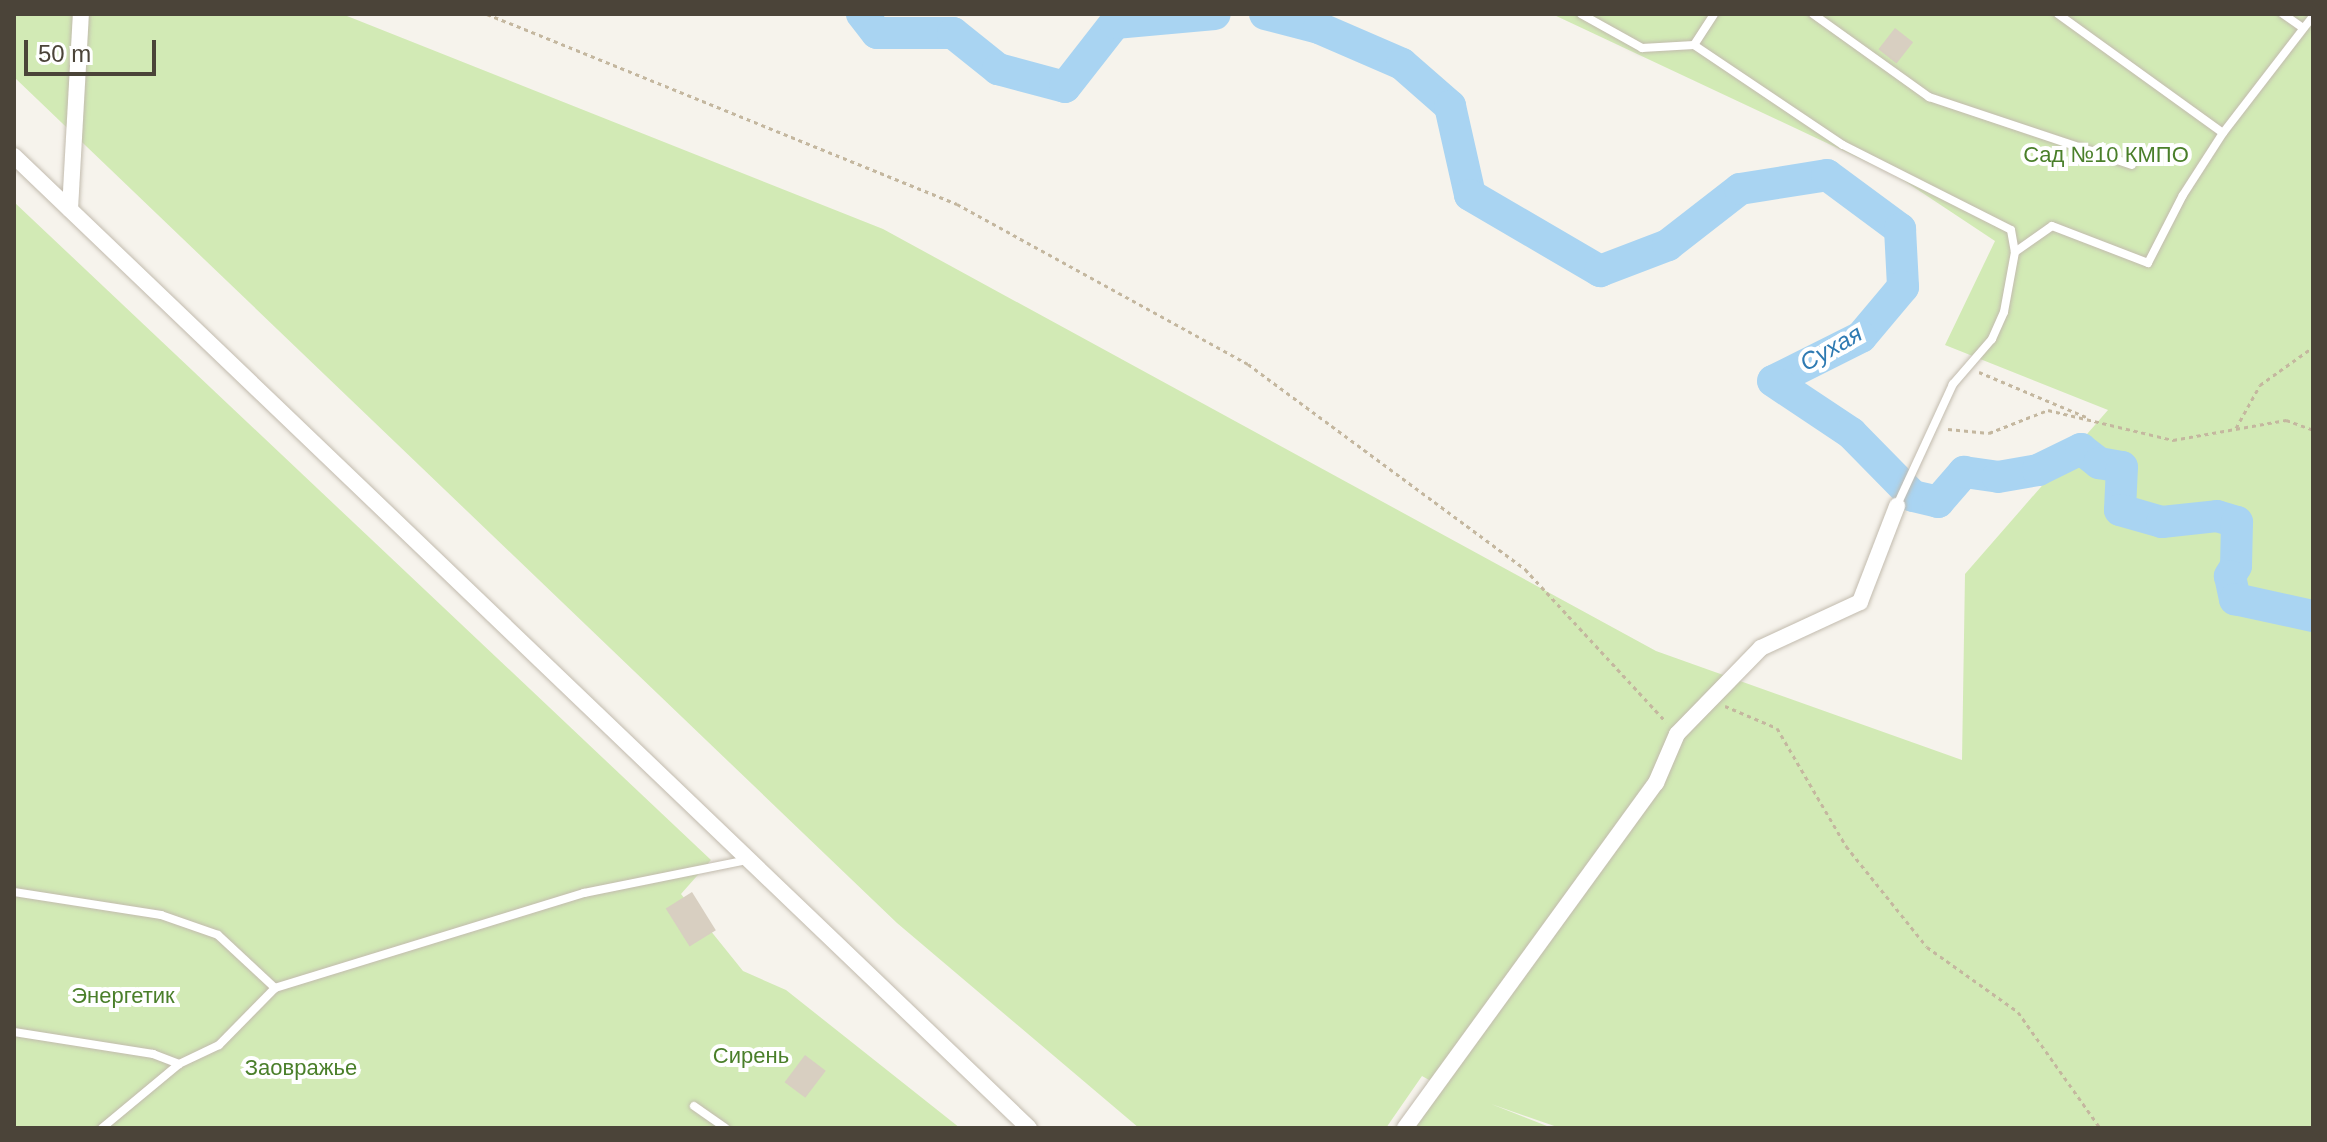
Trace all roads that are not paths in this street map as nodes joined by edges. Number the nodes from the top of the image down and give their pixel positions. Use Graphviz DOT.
graph roads {
  1 [pos="81,14"];
  2 [pos="1581,14"];
  3 [pos="1714,14"];
  4 [pos="1813,14"];
  5 [pos="2058,14"];
  6 [pos="2283,14"];
  7 [pos="2313,16"];
  8 [pos="2303,28"];
  9 [pos="1694,45"];
  10 [pos="2223,133"];
  11 [pos="14,156"];
  12 [pos="2132,165"];
  13 [pos="70,209"];
  14 [pos="2015,252"];
  15 [pos="1897,506"];
  16 [pos="752,859"];
  17 [pos="14,892"];
  18 [pos="275,988"];
  19 [pos="14,1032"];
  20 [pos="179,1064"];
  21 [pos="694,1106"];
  22 [pos="102,1128"];
  23 [pos="725,1128"];
  24 [pos="1029,1128"];
  25 [pos="1405,1128"];
  1 -- 13 [label="street"];
  2 -- 9 [label="lane"];
  3 -- 9 [label="lane"];
  4 -- 12 [label="lane"];
  5 -- 10 [label="lane"];
  6 -- 8 [label="lane"];
  7 -- 8 [label="lane"];
  8 -- 10 [label="lane"];
  9 -- 14 [label="lane"];
  10 -- 14 [label="lane"];
  11 -- 13 [label="street"];
  13 -- 16 [label="street"];
  14 -- 15 [label="lane"];
  15 -- 25 [label="street"];
  16 -- 18 [label="lane"];
  16 -- 24 [label="street"];
  17 -- 18 [label="lane"];
  18 -- 20 [label="lane"];
  19 -- 20 [label="lane"];
  20 -- 22 [label="lane"];
  21 -- 23 [label="lane"];
}
